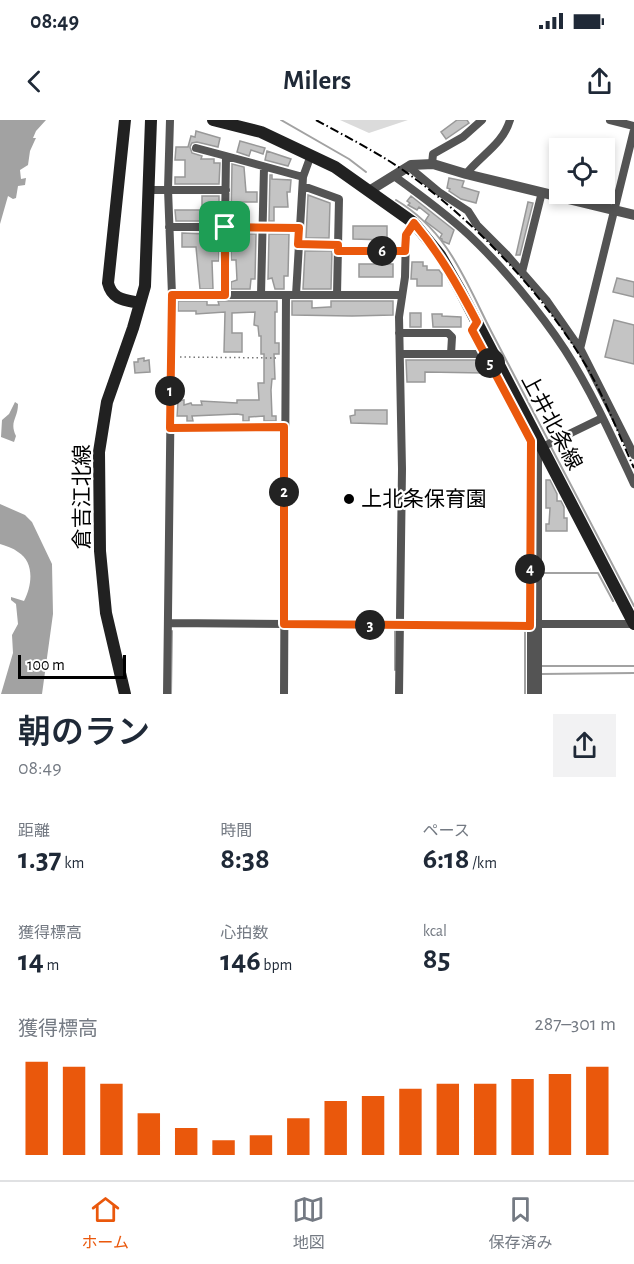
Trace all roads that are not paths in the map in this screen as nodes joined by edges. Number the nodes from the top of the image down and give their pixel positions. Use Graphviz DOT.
graph roads {
  1 [pos="125,120"];
  2 [pos="151,120"];
  3 [pos="170,120"];
  4 [pos="213,120"];
  5 [pos="482,120"];
  6 [pos="510,120"];
  7 [pos="610,120"];
  8 [pos="634,126"];
  9 [pos="634,130"];
  10 [pos="196,148"];
  11 [pos="311,155"];
  12 [pos="226,156"];
  13 [pos="432,164"];
  14 [pos="264,167"];
  15 [pos="408,167"];
  16 [pos="466,174"];
  17 [pos="394,176"];
  18 [pos="303,182"];
  19 [pos="168,189"];
  20 [pos="149,190"];
  21 [pos="226,190"];
  22 [pos="369,191"];
  23 [pos="542,192"];
  24 [pos="614,210"];
  25 [pos="634,215"];
  26 [pos="414,223"];
  27 [pos="168,227"];
  28 [pos="225,227"];
  29 [pos="262,227"];
  30 [pos="299,228"];
  31 [pos="298,244"];
  32 [pos="338,248"];
  33 [pos="405,251"];
  34 [pos="522,272"];
  35 [pos="172,295"];
  36 [pos="225,295"];
  37 [pos="261,295"];
  38 [pos="296,295"];
  39 [pos="337,295"];
  40 [pos="402,295"];
  41 [pos="286,296"];
  42 [pos="140,303"];
  43 [pos="477,322"];
  44 [pos="399,333"];
  45 [pos="580,349"];
  46 [pos="400,354"];
  47 [pos="451,354"];
  48 [pos="485,354"];
  49 [pos="602,418"];
  50 [pos="284,427"];
  51 [pos="170,428"];
  52 [pos="537,447"];
  53 [pos="634,455"];
  54 [pos="634,484"];
  55 [pos="168,622"];
  56 [pos="284,624"];
  57 [pos="634,624"];
  58 [pos="400,625"];
  59 [pos="534,625"];
  60 [pos="125,694"];
  61 [pos="167,694"];
  62 [pos="284,694"];
  63 [pos="399,694"];
  64 [pos="531,694"];
  65 [pos="538,694"];
  1 -- 42 [label="main road"];
  2 -- 20 [label="main road, 倉吉江北線"];
  3 -- 19 [label="street"];
  4 -- 11 [label="main road, 上井北条線"];
  5 -- 13 [label="street"];
  6 -- 16 [label="street"];
  7 -- 8 [label="street"];
  9 -- 24 [label="street"];
  10 -- 12 [label="street"];
  11 -- 18 [label="street"];
  11 -- 22 [label="main road, 上井北条線"];
  12 -- 14 [label="street"];
  12 -- 21 [label="street"];
  13 -- 15 [label="street"];
  13 -- 16 [label="street"];
  14 -- 18 [label="street"];
  14 -- 29 [label="street"];
  15 -- 17 [label="street"];
  15 -- 34 [label="street"];
  16 -- 23 [label="street"];
  17 -- 22 [label="street"];
  17 -- 49 [label="street"];
  18 -- 30 [label="street"];
  18 -- 32 [label="street"];
  19 -- 20 [label="street"];
  19 -- 21 [label="street"];
  19 -- 27 [label="street"];
  20 -- 42 [label="main road, 倉吉江北線"];
  21 -- 28 [label="street"];
  22 -- 26 [label="main road, 上井北条線"];
  23 -- 24 [label="street"];
  23 -- 34 [label="street"];
  24 -- 25 [label="street"];
  24 -- 45 [label="street"];
  26 -- 33 [label="street"];
  26 -- 43 [label="main road, 上井北条線"];
  27 -- 28 [label="street"];
  27 -- 35 [label="street"];
  28 -- 29 [label="street"];
  28 -- 36 [label="street"];
  29 -- 30 [label="street"];
  29 -- 37 [label="street"];
  30 -- 31 [label="street"];
  31 -- 32 [label="street"];
  31 -- 38 [label="street"];
  32 -- 33 [label="street"];
  32 -- 39 [label="street"];
  33 -- 40 [label="street"];
  34 -- 45 [label="street"];
  35 -- 36 [label="street"];
  35 -- 51 [label="street"];
  36 -- 37 [label="street"];
  37 -- 41 [label="street"];
  38 -- 39 [label="street"];
  38 -- 41 [label="street"];
  39 -- 40 [label="street"];
  40 -- 44 [label="street"];
  41 -- 50 [label="street"];
  42 -- 60 [label="main road, 倉吉江北線"];
  43 -- 48 [label="street"];
  43 -- 52 [label="main road, 上井北条線"];
  44 -- 46 [label="street"];
  44 -- 47 [label="street"];
  45 -- 53 [label="street"];
  46 -- 47 [label="street"];
  46 -- 58 [label="street"];
  47 -- 48 [label="street"];
  48 -- 52 [label="street"];
  49 -- 52 [label="street"];
  49 -- 54 [label="street"];
  50 -- 51 [label="street"];
  50 -- 56 [label="street"];
  51 -- 55 [label="street"];
  52 -- 57 [label="main road, 上井北条線"];
  52 -- 59 [label="street"];
  55 -- 56 [label="street"];
  55 -- 61 [label="street"];
  56 -- 58 [label="street"];
  56 -- 62 [label="street"];
  57 -- 59 [label="street"];
  58 -- 59 [label="street"];
  58 -- 63 [label="street"];
  59 -- 64 [label="street"];
  59 -- 65 [label="street"];
}
